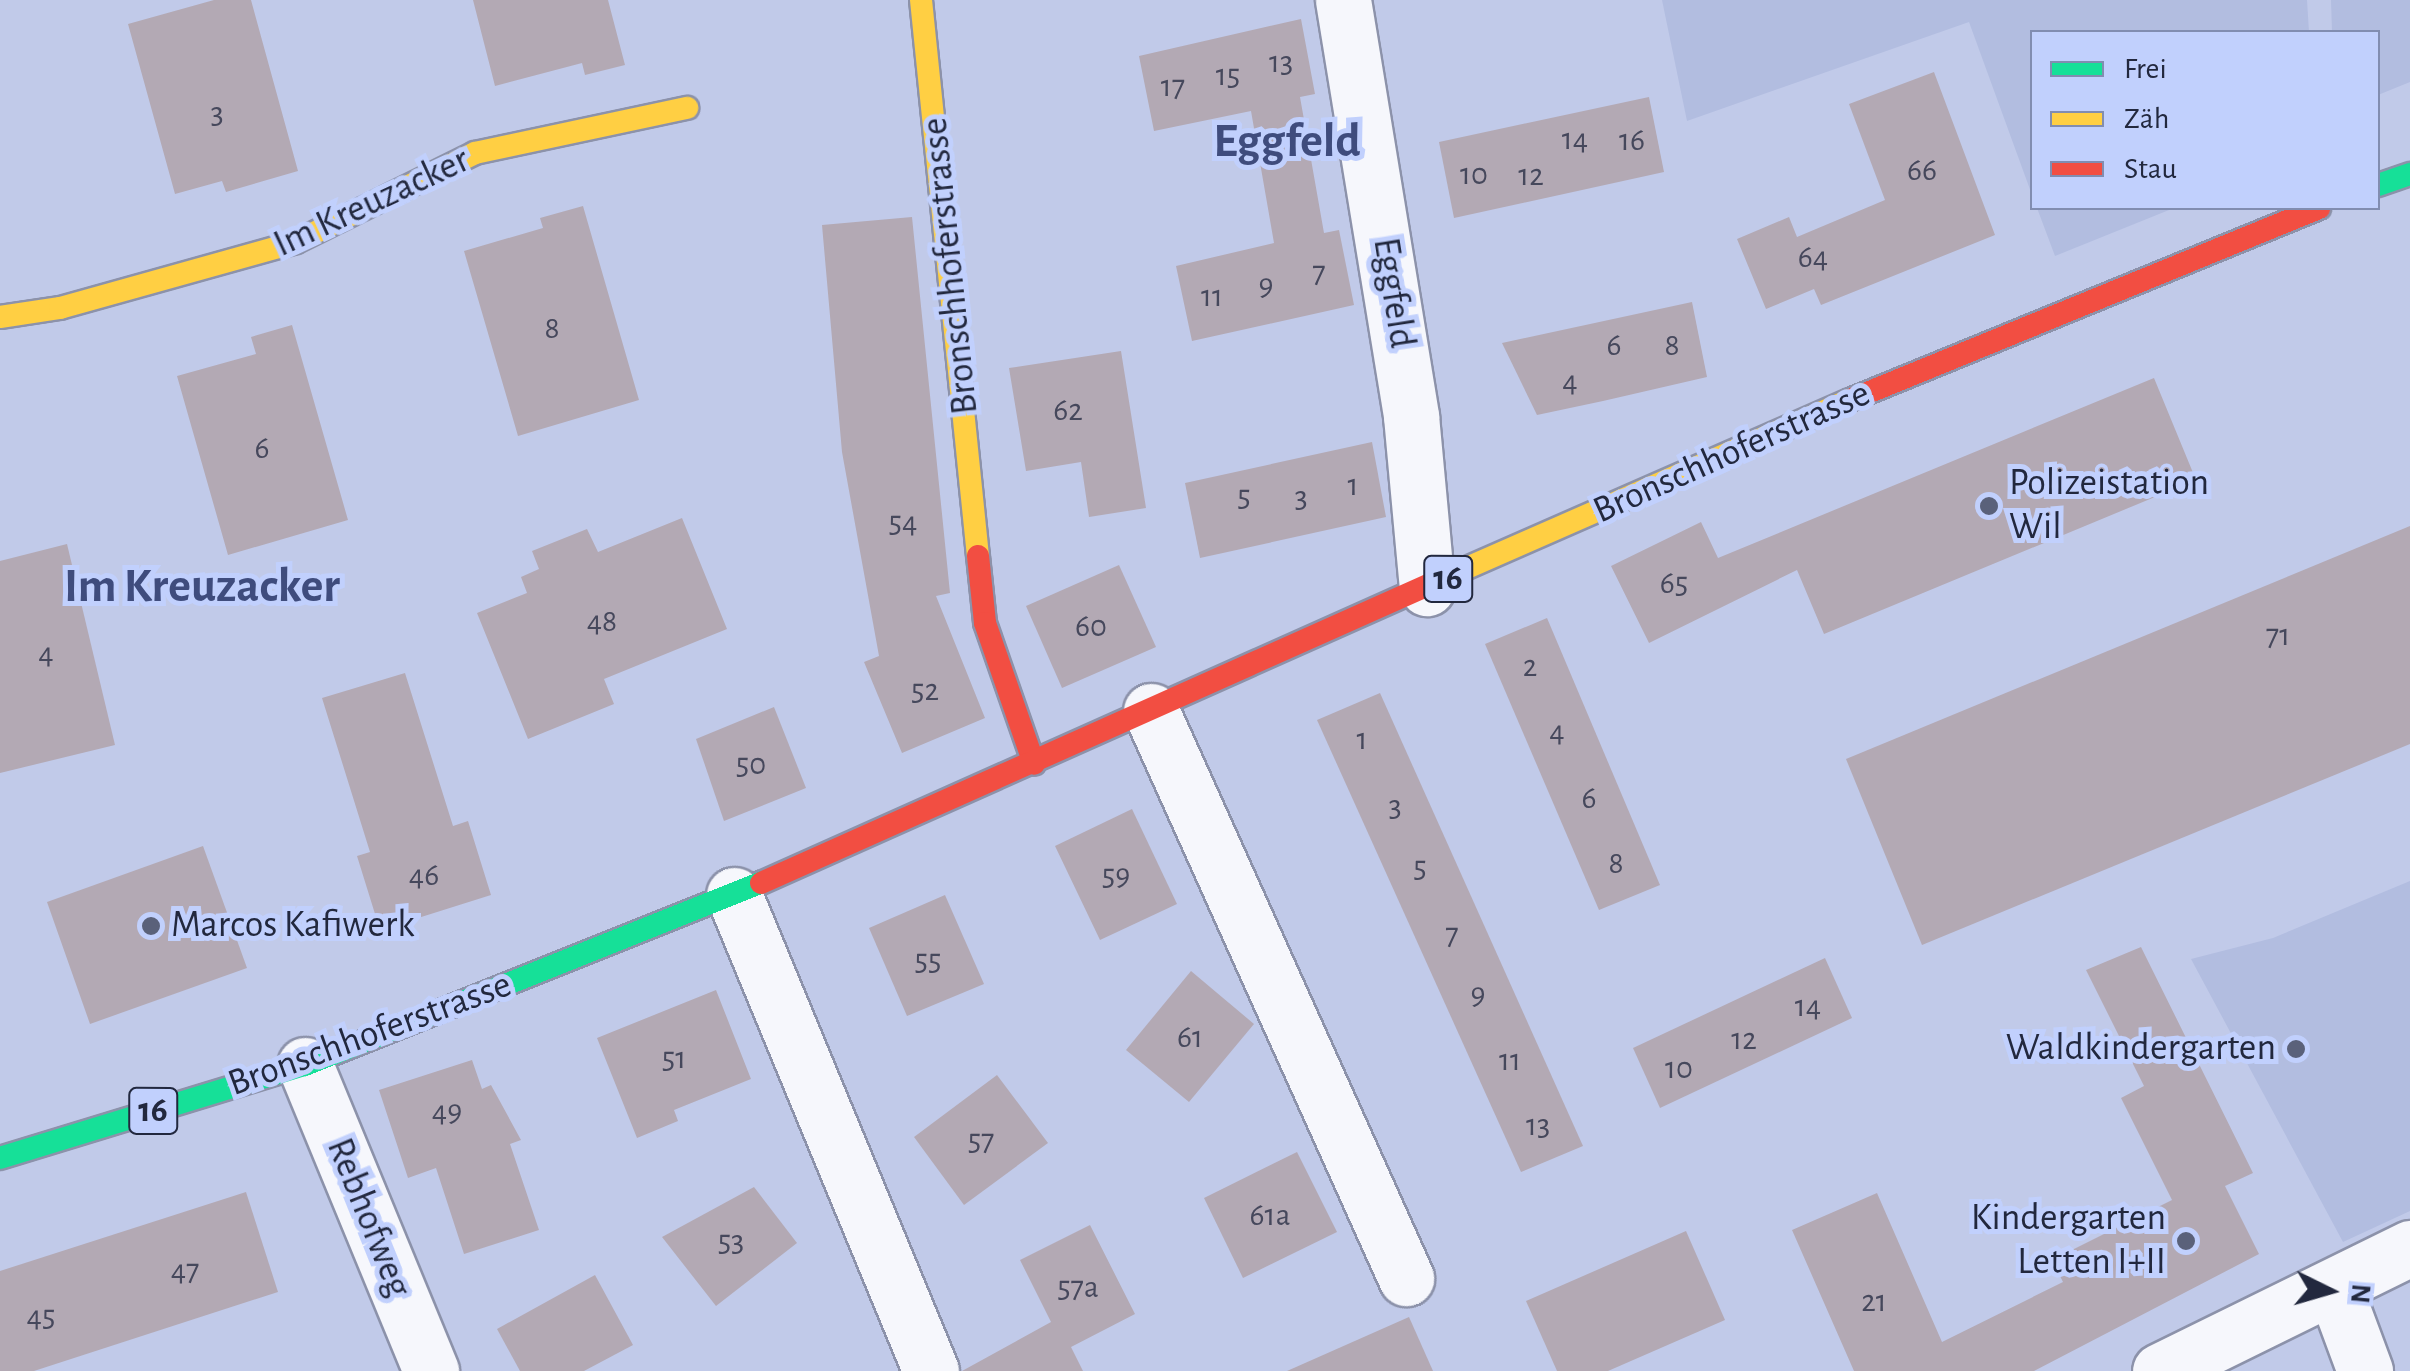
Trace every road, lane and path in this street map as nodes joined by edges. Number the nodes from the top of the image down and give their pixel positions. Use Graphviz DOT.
graph roads {
  1 [pos="921,0"];
  2 [pos="1343,0"];
  3 [pos="687,108"];
  4 [pos="2410,174"];
  5 [pos="2380,185"];
  6 [pos="2315,210"];
  7 [pos="0,317"];
  8 [pos="1427,588"];
  9 [pos="1151,711"];
  10 [pos="1034,764"];
  11 [pos="734,895"];
  12 [pos="305,1065"];
  13 [pos="0,1158"];
  14 [pos="2410,1248"];
  15 [pos="1406,1278"];
  16 [pos="2334,1287"];
  17 [pos="431,1371"];
  18 [pos="931,1371"];
  19 [pos="2160,1371"];
  20 [pos="2365,1371"];
  1 -- 10 [label="main road, Bronschhoferstrasse"];
  2 -- 8 [label="street, Eggfeld"];
  3 -- 7 [label="main road, Im Kreuzacker"];
  4 -- 5 [label="main road"];
  6 -- 8 [label="main road, Bronschhoferstrasse / 16"];
  8 -- 9 [label="main road, Bronschhoferstrasse / 16"];
  9 -- 10 [label="main road, Bronschhoferstrasse / 16"];
  9 -- 15 [label="street"];
  10 -- 11 [label="main road, Bronschhoferstrasse / 16"];
  11 -- 12 [label="main road, Bronschhoferstrasse / 16"];
  11 -- 18 [label="street"];
  12 -- 13 [label="main road, Bronschhoferstrasse / 16"];
  12 -- 17 [label="street, Rebhofweg"];
  14 -- 16 [label="street"];
  16 -- 19 [label="street"];
  16 -- 20 [label="street"];
}
